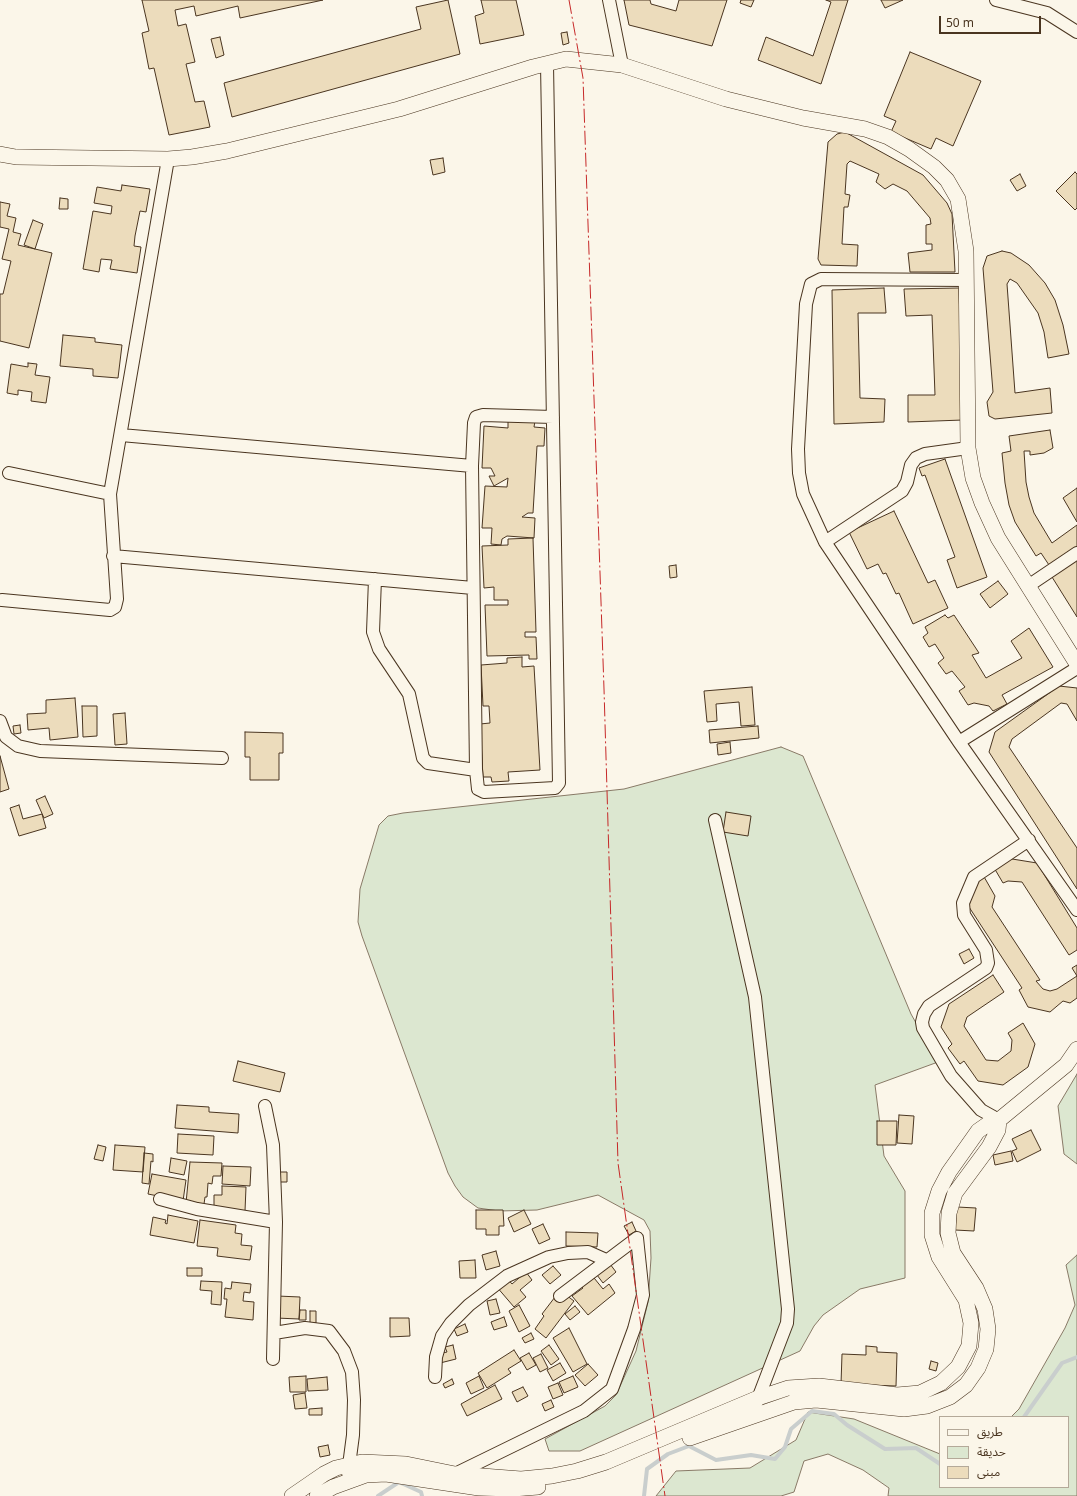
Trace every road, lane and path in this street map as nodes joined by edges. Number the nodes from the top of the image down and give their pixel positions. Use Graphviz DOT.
graph roads {
  1 [pos="609,0"];
  2 [pos="996,0"];
  3 [pos="1077,32"];
  4 [pos="547,64"];
  5 [pos="622,66"];
  6 [pos="0,154"];
  7 [pos="168,159"];
  8 [pos="967,280"];
  9 [pos="553,417"];
  10 [pos="121,434"];
  11 [pos="968,448"];
  12 [pos="472,466"];
  13 [pos="9,473"];
  14 [pos="110,494"];
  15 [pos="825,542"];
  16 [pos="1077,553"];
  17 [pos="113,556"];
  18 [pos="375,579"];
  19 [pos="1028,586"];
  20 [pos="473,588"];
  21 [pos="2,600"];
  22 [pos="1077,664"];
  23 [pos="1077,668"];
  24 [pos="0,721"];
  25 [pos="959,742"];
  26 [pos="222,758"];
  27 [pos="476,770"];
  28 [pos="715,820"];
  29 [pos="1030,840"];
  30 [pos="1077,910"];
  31 [pos="1077,1049"];
  32 [pos="265,1106"];
  33 [pos="999,1120"];
  34 [pos="160,1199"];
  35 [pos="276,1222"];
  36 [pos="606,1260"];
  37 [pos="560,1296"];
  38 [pos="274,1333"];
  39 [pos="273,1359"];
  40 [pos="435,1377"];
  41 [pos="758,1398"];
  42 [pos="752,1417"];
  43 [pos="347,1465"];
  44 [pos="455,1474"];
  45 [pos="348,1481"];
  46 [pos="292,1496"];
  47 [pos="317,1496"];
  1 -- 5 [label="street"];
  2 -- 3 [label="street"];
  4 -- 5 [label="street"];
  4 -- 7 [label="street"];
  4 -- 9 [label="street"];
  5 -- 8 [label="street"];
  6 -- 7 [label="street"];
  7 -- 10 [label="street"];
  8 -- 11 [label="street"];
  8 -- 15 [label="street"];
  9 -- 12 [label="street"];
  9 -- 27 [label="street"];
  10 -- 12 [label="street"];
  10 -- 14 [label="street"];
  11 -- 15 [label="street"];
  11 -- 19 [label="street"];
  12 -- 20 [label="street"];
  13 -- 14 [label="street"];
  14 -- 17 [label="street"];
  15 -- 25 [label="street"];
  16 -- 19 [label="street"];
  17 -- 18 [label="street"];
  17 -- 21 [label="street"];
  18 -- 20 [label="street"];
  18 -- 27 [label="street"];
  19 -- 22 [label="street"];
  20 -- 27 [label="street"];
  23 -- 25 [label="street"];
  24 -- 26 [label="street"];
  25 -- 29 [label="street"];
  28 -- 41 [label="street"];
  29 -- 30 [label="street"];
  29 -- 33 [label="street"];
  31 -- 33 [label="street"];
  32 -- 35 [label="street"];
  33 -- 41 [label="street"];
  33 -- 42 [label="street"];
  34 -- 35 [label="street"];
  35 -- 38 [label="street"];
  36 -- 37 [label="street"];
  36 -- 40 [label="street"];
  36 -- 44 [label="street"];
  38 -- 39 [label="street"];
  38 -- 43 [label="street"];
  41 -- 42 [label="street"];
  41 -- 44 [label="street"];
  42 -- 45 [label="street"];
  43 -- 44 [label="street"];
  43 -- 45 [label="street"];
  43 -- 46 [label="street"];
  45 -- 47 [label="street"];
}
